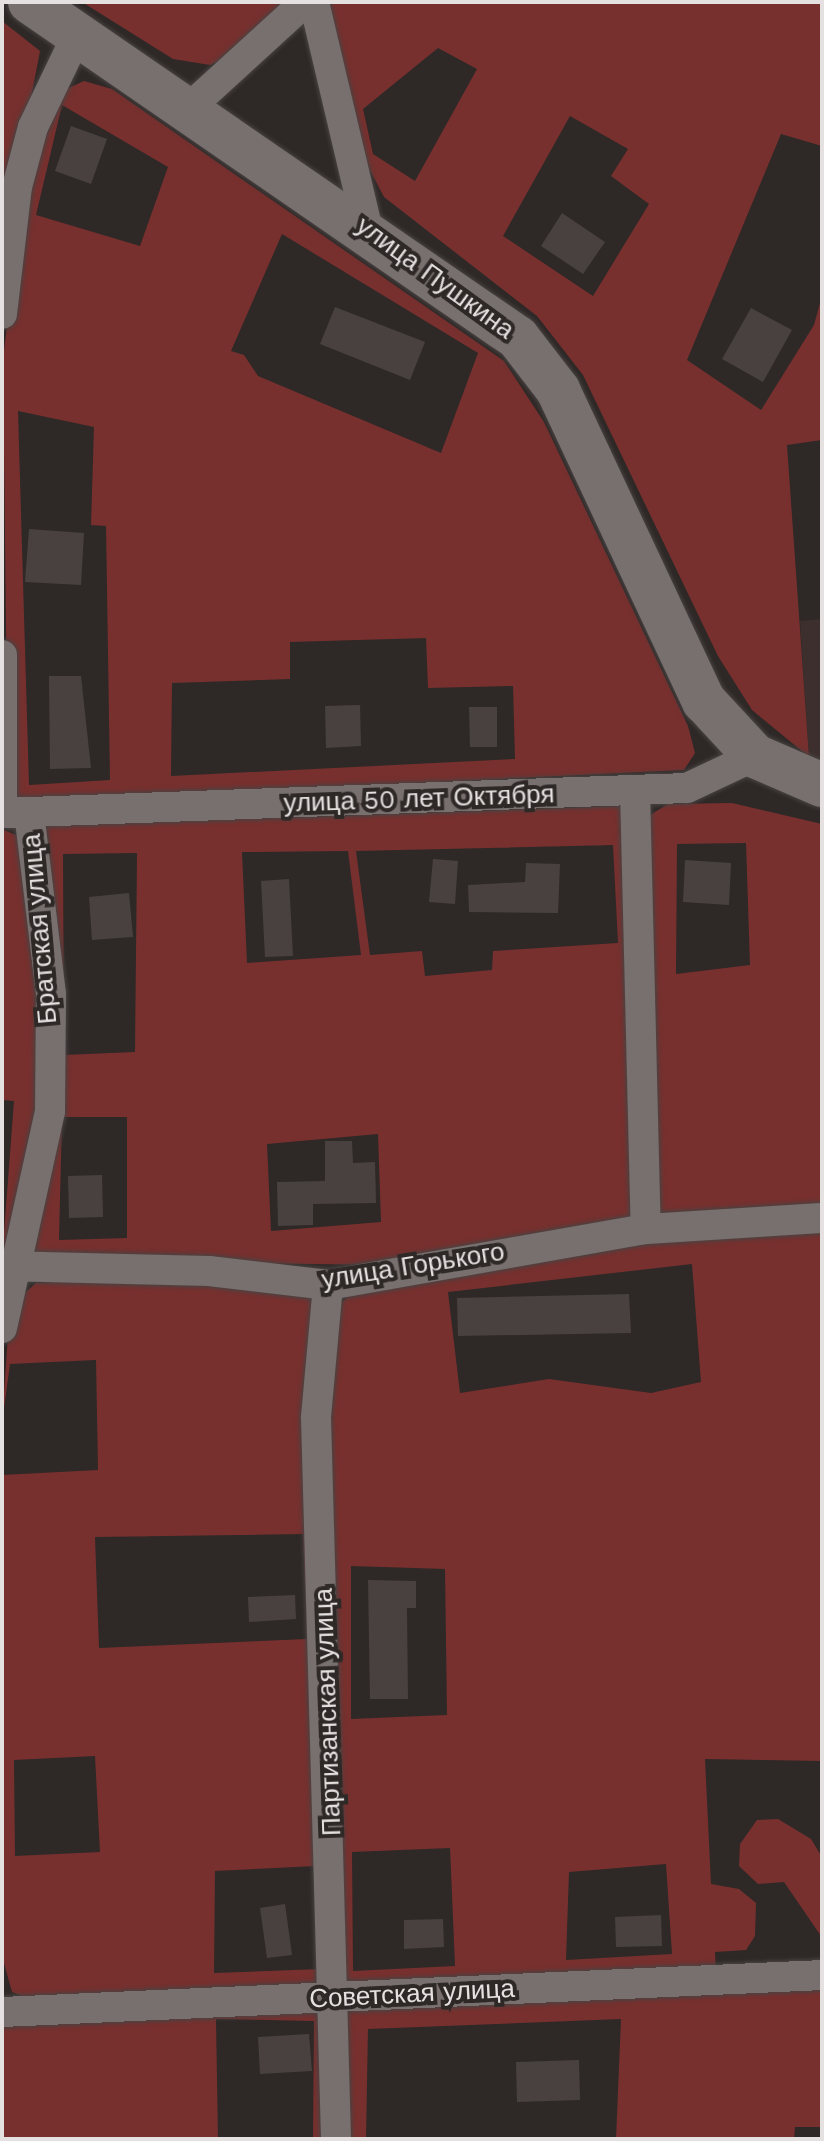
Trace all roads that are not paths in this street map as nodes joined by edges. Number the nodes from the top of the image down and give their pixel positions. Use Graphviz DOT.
graph roads {
  1 [pos="30,2"];
  2 [pos="305,2"];
  3 [pos="314,2"];
  4 [pos="78,33"];
  5 [pos="189,108"];
  6 [pos="367,227"];
  7 [pos="2,314"];
  8 [pos="2,655"];
  9 [pos="755,756"];
  10 [pos="822,785"];
  11 [pos="635,790"];
  12 [pos="15,813"];
  13 [pos="822,1218"];
  14 [pos="646,1229"];
  15 [pos="8,1267"];
  16 [pos="328,1285"];
  17 [pos="2,1328"];
  18 [pos="822,1975"];
  19 [pos="337,1997"];
  20 [pos="2,2012"];
  21 [pos="336,2139"];
  1 -- 4 [label="main road, улица Пушкина"];
  2 -- 5 [label="street"];
  3 -- 6 [label="street"];
  4 -- 5 [label="main road, улица Пушкина"];
  4 -- 7 [label="street"];
  5 -- 6 [label="main road, улица Пушкина"];
  6 -- 9 [label="main road, улица Пушкина"];
  8 -- 12 [label="street, Братская улица"];
  9 -- 10 [label="main road"];
  9 -- 11 [label="street, улица 50 лет Октября"];
  11 -- 12 [label="street, улица 50 лет Октября"];
  11 -- 14 [label="street"];
  12 -- 15 [label="street, Братская улица"];
  13 -- 14 [label="street, улица Горького"];
  14 -- 16 [label="street, улица Горького"];
  15 -- 16 [label="street, улица Горького"];
  15 -- 17 [label="street, Братская улица"];
  16 -- 19 [label="street, Партизанская улица"];
  18 -- 19 [label="street, Советская улица"];
  19 -- 20 [label="street, Советская улица"];
  19 -- 21 [label="street, Партизанская улица"];
}
